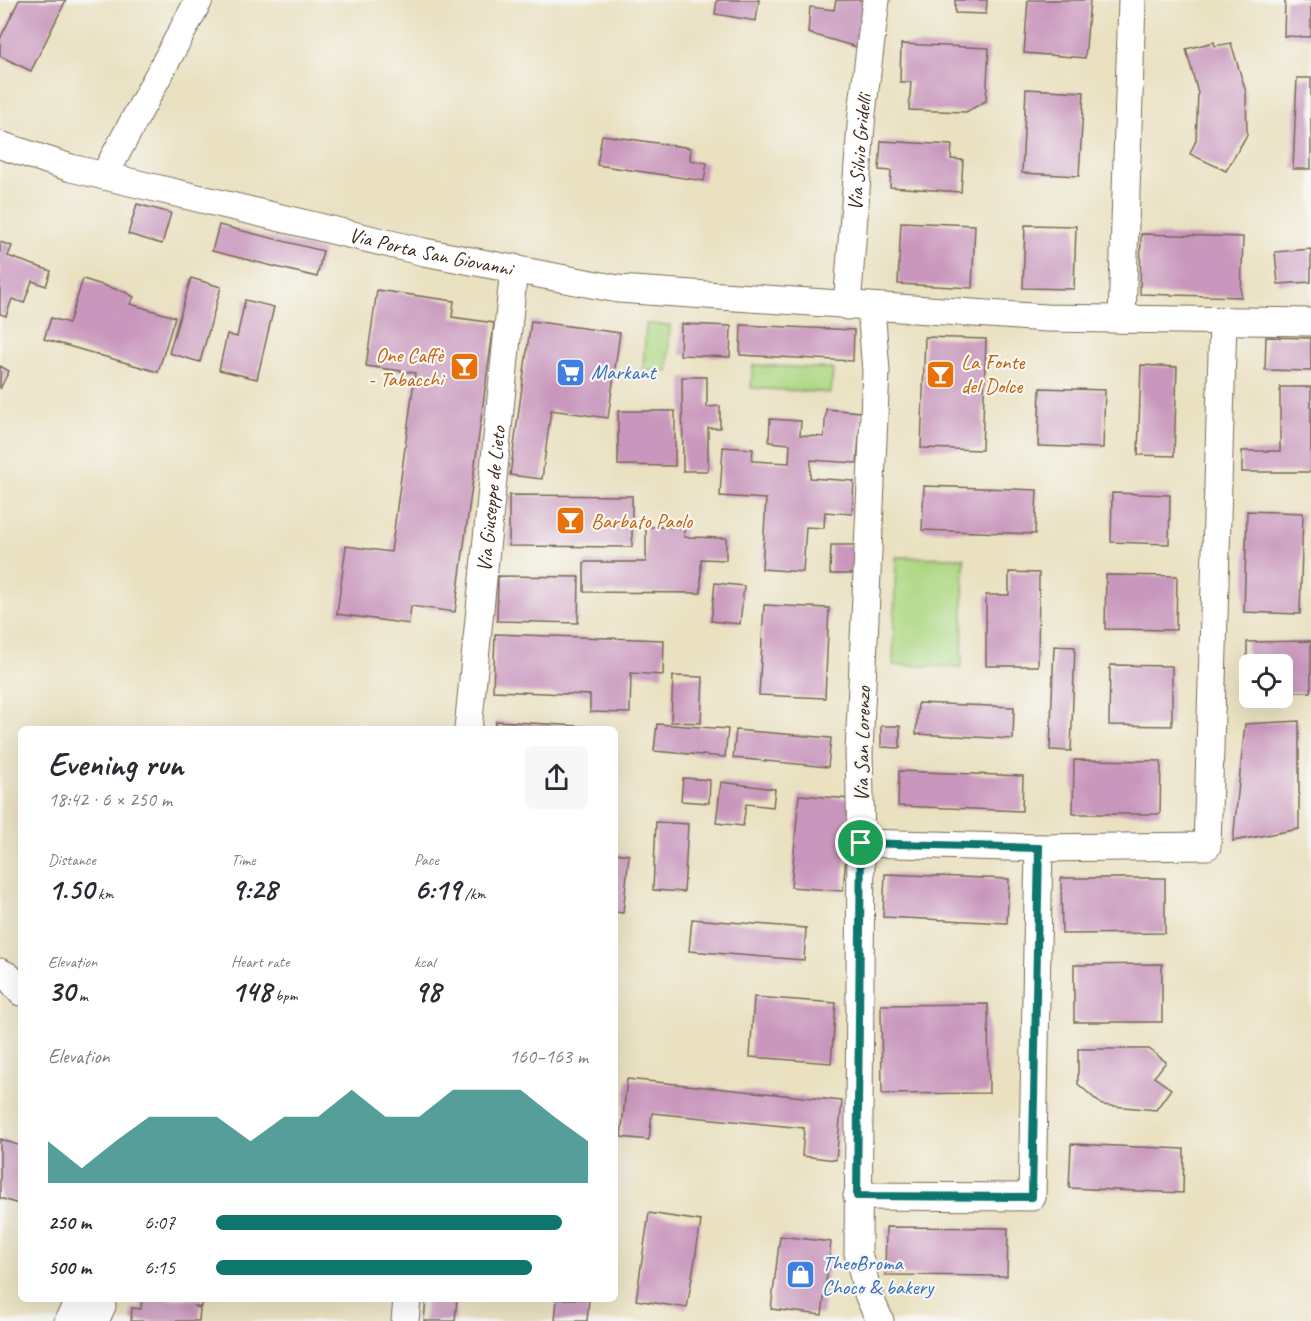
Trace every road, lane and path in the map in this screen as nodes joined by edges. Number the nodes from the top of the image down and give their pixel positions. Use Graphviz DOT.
graph roads {
  1 [pos="199,0"];
  2 [pos="876,0"];
  3 [pos="1132,0"];
  4 [pos="0,145"];
  5 [pos="104,176"];
  6 [pos="514,268"];
  7 [pos="859,307"];
  8 [pos="1122,319"];
  9 [pos="1223,321"];
  10 [pos="1311,322"];
  11 [pos="468,726"];
  12 [pos="861,843"];
  13 [pos="1039,848"];
  14 [pos="0,972"];
  15 [pos="18,988"];
  16 [pos="857,1196"];
  17 [pos="406,1302"];
  18 [pos="92,1309"];
  19 [pos="68,1321"];
  20 [pos="405,1321"];
  21 [pos="880,1321"];
  1 -- 5 [label="street"];
  2 -- 7 [label="street, Via Silvio Gridelli"];
  3 -- 8 [label="street"];
  4 -- 5 [label="street, Via Porta San Giovanni"];
  5 -- 6 [label="street, Via Porta San Giovanni"];
  6 -- 7 [label="street, Via Porta San Giovanni"];
  6 -- 11 [label="street, Via Giuseppe de Lieto"];
  7 -- 8 [label="street, Via Porta San Giovanni"];
  7 -- 12 [label="street, Via San Lorenzo"];
  8 -- 9 [label="street, Via Porta San Giovanni"];
  9 -- 10 [label="street, Via Porta San Giovanni"];
  9 -- 13 [label="street"];
  12 -- 13 [label="street"];
  12 -- 16 [label="street, Via San Lorenzo"];
  13 -- 16 [label="street"];
  14 -- 15 [label="street"];
  16 -- 21 [label="street, Via San Lorenzo"];
  17 -- 20 [label="street"];
  18 -- 19 [label="street"];
}
